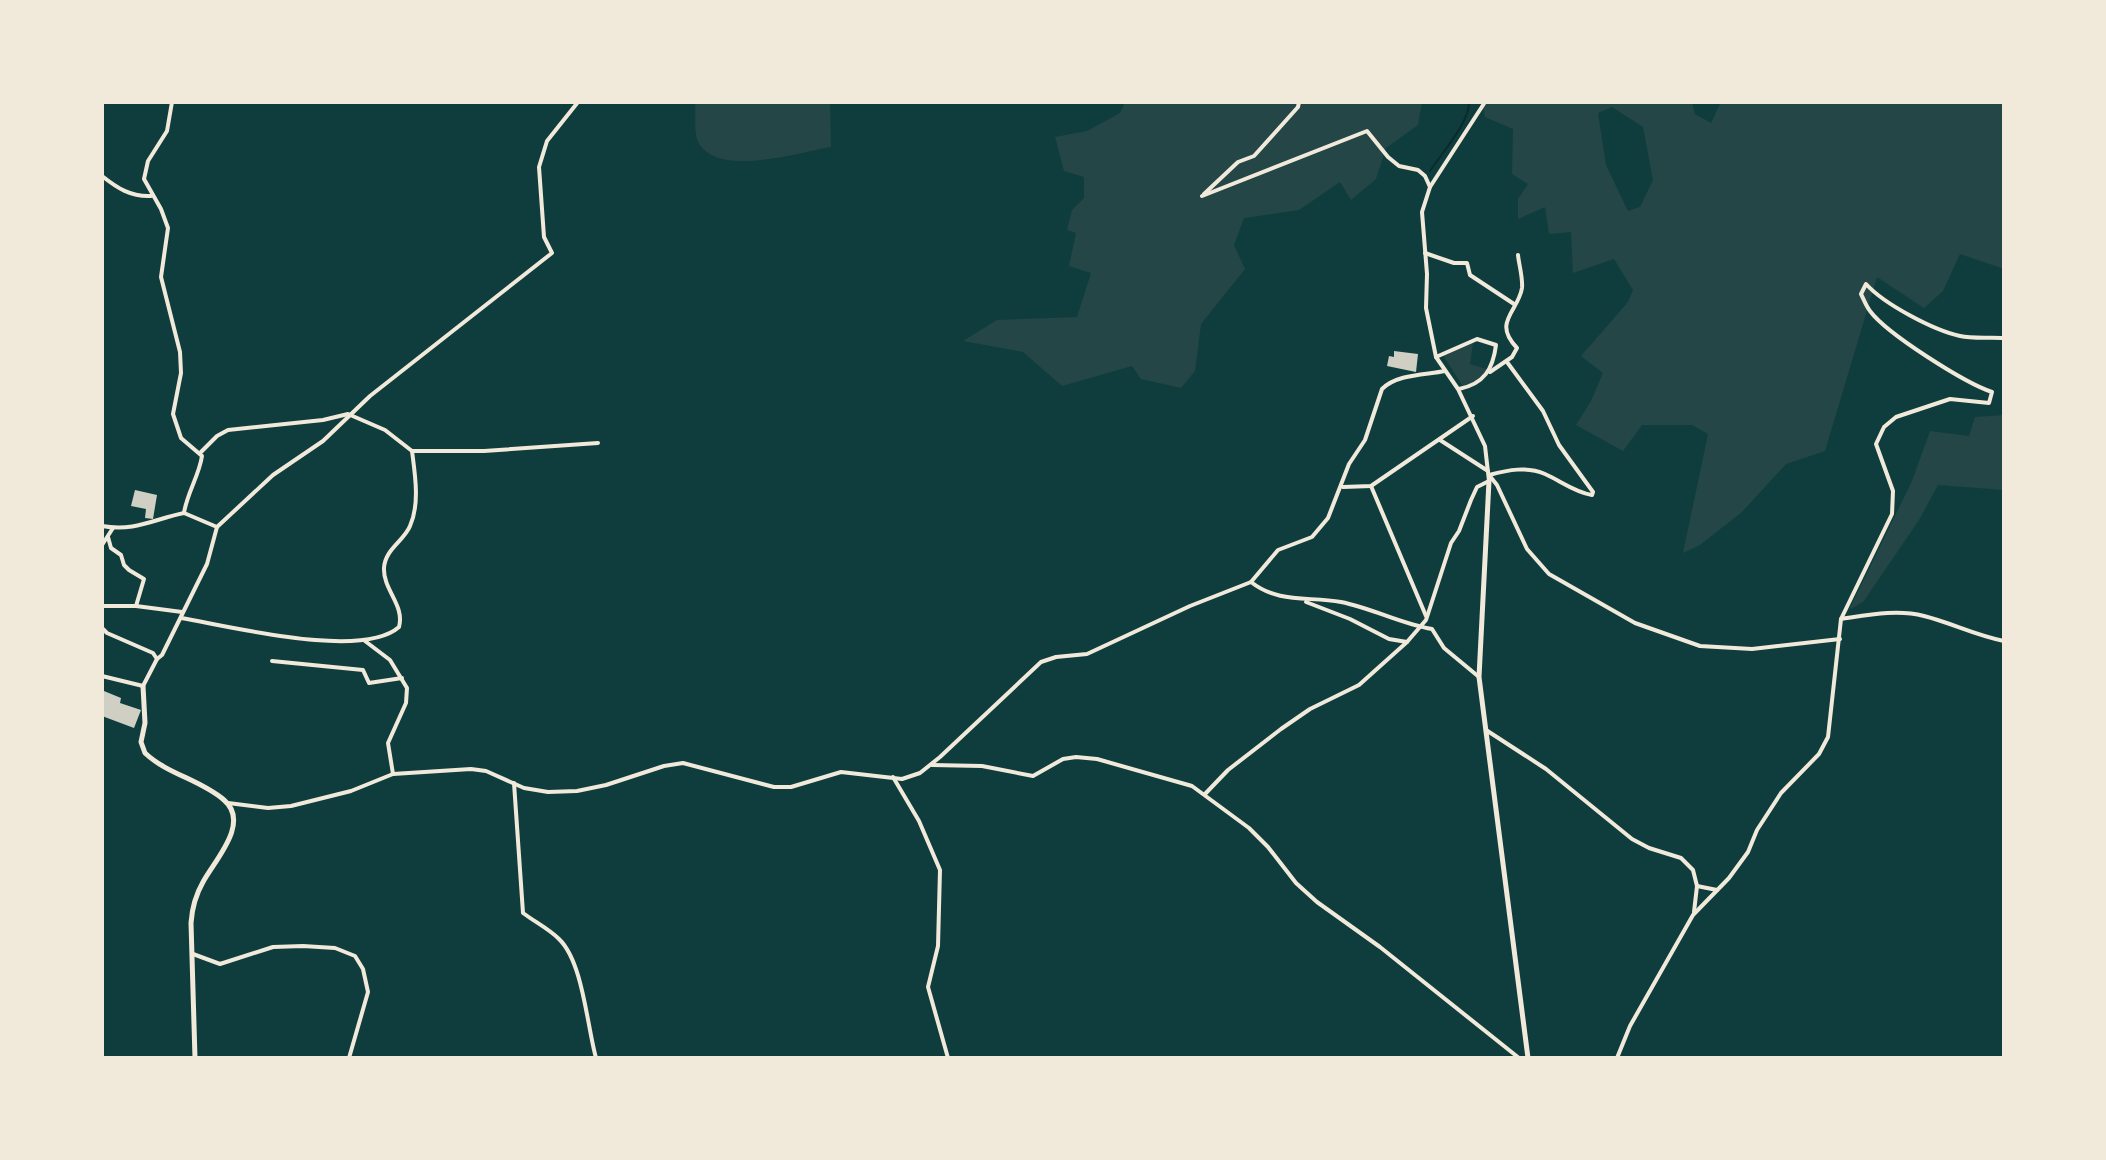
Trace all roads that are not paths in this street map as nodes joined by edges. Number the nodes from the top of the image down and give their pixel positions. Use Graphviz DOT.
graph roads {
  1 [pos="172,102"];
  2 [pos="578,102"];
  3 [pos="1299,102"];
  4 [pos="1485,102"];
  5 [pos="102,176"];
  6 [pos="1430,187"];
  7 [pos="151,196"];
  8 [pos="1425,253"];
  9 [pos="1518,255"];
  10 [pos="1514,304"];
  11 [pos="2004,338"];
  12 [pos="1436,357"];
  13 [pos="1507,362"];
  14 [pos="1445,371"];
  15 [pos="1490,372"];
  16 [pos="1458,389"];
  17 [pos="351,416"];
  18 [pos="1473,416"];
  19 [pos="1440,440"];
  20 [pos="598,443"];
  21 [pos="412,451"];
  22 [pos="201,452"];
  23 [pos="1489,476"];
  24 [pos="1371,486"];
  25 [pos="1343,487"];
  26 [pos="184,513"];
  27 [pos="102,526"];
  28 [pos="217,527"];
  29 [pos="113,528"];
  30 [pos="108,537"];
  31 [pos="102,545"];
  32 [pos="1251,582"];
  33 [pos="1300,600"];
  34 [pos="102,606"];
  35 [pos="136,606"];
  36 [pos="181,615"];
  37 [pos="1841,619"];
  38 [pos="1426,620"];
  39 [pos="1420,627"];
  40 [pos="102,628"];
  41 [pos="1840,639"];
  42 [pos="365,641"];
  43 [pos="2004,641"];
  44 [pos="1407,642"];
  45 [pos="157,659"];
  46 [pos="272,661"];
  47 [pos="102,676"];
  48 [pos="1479,677"];
  49 [pos="402,678"];
  50 [pos="143,686"];
  51 [pos="1485,729"];
  52 [pos="931,765"];
  53 [pos="393,774"];
  54 [pos="893,777"];
  55 [pos="514,783"];
  56 [pos="1205,794"];
  57 [pos="228,803"];
  58 [pos="1697,886"];
  59 [pos="1717,890"];
  60 [pos="1693,915"];
  61 [pos="193,954"];
  62 [pos="195,1058"];
  63 [pos="349,1058"];
  64 [pos="596,1058"];
  65 [pos="948,1058"];
  66 [pos="1519,1058"];
  67 [pos="1528,1058"];
  68 [pos="1617,1058"];
  1 -- 7 [label="street"];
  2 -- 17 [label="street"];
  3 -- 6 [label="street"];
  4 -- 6 [label="street"];
  5 -- 7 [label="street"];
  6 -- 8 [label="street"];
  7 -- 22 [label="street"];
  8 -- 10 [label="street"];
  8 -- 12 [label="street"];
  9 -- 10 [label="street"];
  10 -- 13 [label="street"];
  11 -- 37 [label="street"];
  12 -- 14 [label="street"];
  12 -- 15 [label="street"];
  13 -- 15 [label="street"];
  13 -- 23 [label="street"];
  14 -- 16 [label="street"];
  14 -- 25 [label="street"];
  15 -- 16 [label="street"];
  16 -- 18 [label="street"];
  17 -- 21 [label="street"];
  17 -- 22 [label="street"];
  17 -- 28 [label="street"];
  18 -- 19 [label="street"];
  18 -- 23 [label="street"];
  19 -- 23 [label="street"];
  19 -- 24 [label="street"];
  20 -- 21 [label="street"];
  21 -- 42 [label="street"];
  22 -- 26 [label="street"];
  23 -- 38 [label="street"];
  23 -- 41 [label="street"];
  23 -- 48 [label="street"];
  24 -- 25 [label="street"];
  24 -- 38 [label="street"];
  25 -- 32 [label="street"];
  26 -- 28 [label="street"];
  26 -- 29 [label="street"];
  27 -- 29 [label="street"];
  28 -- 36 [label="street"];
  29 -- 30 [label="street"];
  30 -- 31 [label="street"];
  30 -- 35 [label="street"];
  32 -- 33 [label="street"];
  32 -- 52 [label="street"];
  33 -- 39 [label="street"];
  33 -- 44 [label="street"];
  34 -- 35 [label="street"];
  35 -- 36 [label="street"];
  36 -- 42 [label="street"];
  36 -- 45 [label="street"];
  37 -- 41 [label="street"];
  37 -- 43 [label="street"];
  38 -- 39 [label="street"];
  39 -- 44 [label="street"];
  39 -- 48 [label="street"];
  40 -- 45 [label="street"];
  41 -- 59 [label="street"];
  42 -- 49 [label="street"];
  44 -- 56 [label="street"];
  45 -- 50 [label="street"];
  46 -- 49 [label="street"];
  47 -- 50 [label="street"];
  48 -- 51 [label="street"];
  49 -- 53 [label="street"];
  50 -- 57 [label="street"];
  51 -- 58 [label="street"];
  51 -- 67 [label="street"];
  52 -- 54 [label="street"];
  52 -- 56 [label="street"];
  53 -- 55 [label="street"];
  53 -- 57 [label="street"];
  54 -- 55 [label="street"];
  54 -- 65 [label="street"];
  55 -- 64 [label="street"];
  56 -- 66 [label="street"];
  57 -- 61 [label="street"];
  58 -- 59 [label="street"];
  58 -- 60 [label="street"];
  59 -- 60 [label="street"];
  60 -- 68 [label="street"];
  61 -- 62 [label="street"];
  61 -- 63 [label="street"];
}
